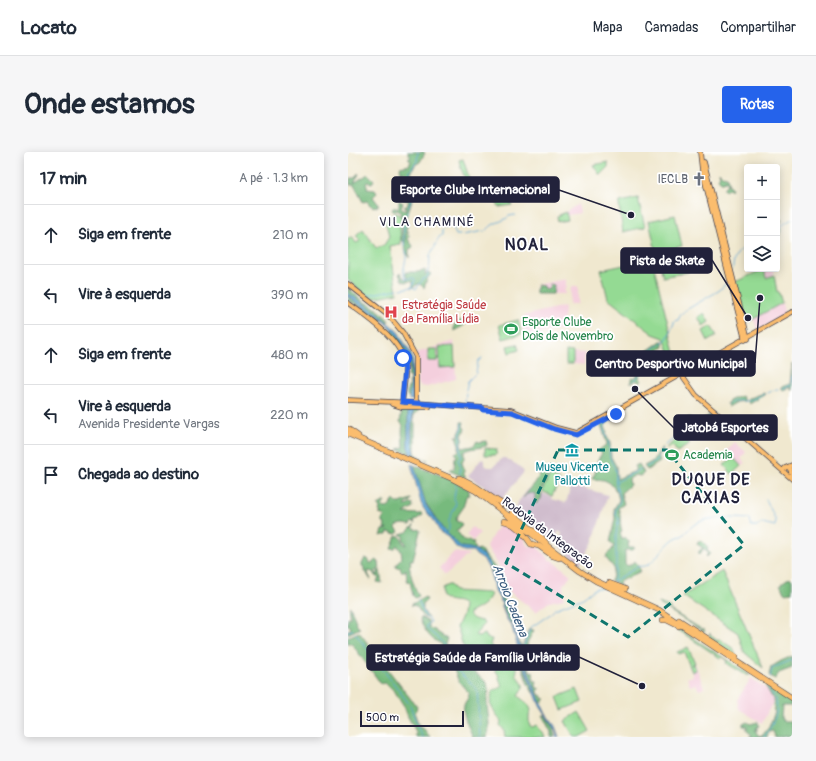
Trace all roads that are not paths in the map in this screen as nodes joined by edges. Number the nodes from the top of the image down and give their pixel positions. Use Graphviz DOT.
graph roads {
  1 [pos="701,152"];
  2 [pos="348,284"];
  3 [pos="348,303"];
  4 [pos="792,314"];
  5 [pos="746,339"];
  6 [pos="683,375"];
  7 [pos="348,401"];
  8 [pos="404,404"];
  9 [pos="415,405"];
  10 [pos="348,433"];
  11 [pos="407,458"];
  12 [pos="420,463"];
  13 [pos="787,468"];
  14 [pos="791,473"];
  15 [pos="792,479"];
  16 [pos="508,512"];
  17 [pos="504,521"];
  18 [pos="535,537"];
  19 [pos="534,545"];
  20 [pos="546,545"];
  21 [pos="550,554"];
  22 [pos="575,568"];
  23 [pos="623,591"];
  24 [pos="663,620"];
  25 [pos="687,629"];
  26 [pos="704,638"];
  27 [pos="754,671"];
  28 [pos="792,694"];
  29 [pos="792,698"];
  1 -- 5 [label="main road"];
  2 -- 9 [label="main road"];
  3 -- 8 [label="main road"];
  4 -- 5 [label="main road"];
  5 -- 6 [label="main road"];
  6 -- 9 [label="main road"];
  6 -- 13 [label="main road"];
  7 -- 8 [label="main road"];
  8 -- 9 [label="main road"];
  10 -- 11 [label="highway, Rodovia da Integração"];
  10 -- 11 [label="highway, Rodovia da Integração"];
  11 -- 12 [label="highway, Rodovia da Integração"];
  12 -- 16 [label="highway, Rodovia da Integração"];
  12 -- 16 [label="highway, Rodovia da Integração"];
  13 -- 14 [label="main road"];
  13 -- 14 [label="main road"];
  14 -- 15 [label="main road"];
  16 -- 18 [label="highway, Rodovia da Integração"];
  16 -- 20 [label="highway, Rodovia da Integração"];
  17 -- 19 [label="highway"];
  18 -- 19 [label="highway"];
  18 -- 20 [label="highway, Rodovia da Integração"];
  19 -- 21 [label="highway"];
  20 -- 21 [label="highway"];
  20 -- 22 [label="highway, Rodovia da Integração"];
  20 -- 23 [label="highway, Rodovia da Integração"];
  21 -- 22 [label="highway"];
  22 -- 23 [label="highway, Rodovia da Integração"];
  23 -- 25 [label="highway, Rodovia da Integração"];
  23 -- 26 [label="highway, Rodovia da Integração"];
  24 -- 25 [label="highway"];
  25 -- 26 [label="highway, Rodovia da Integração"];
  26 -- 27 [label="highway, Rodovia da Integração"];
  27 -- 28 [label="highway, Rodovia da Integração"];
  27 -- 29 [label="highway, Rodovia da Integração"];
}
